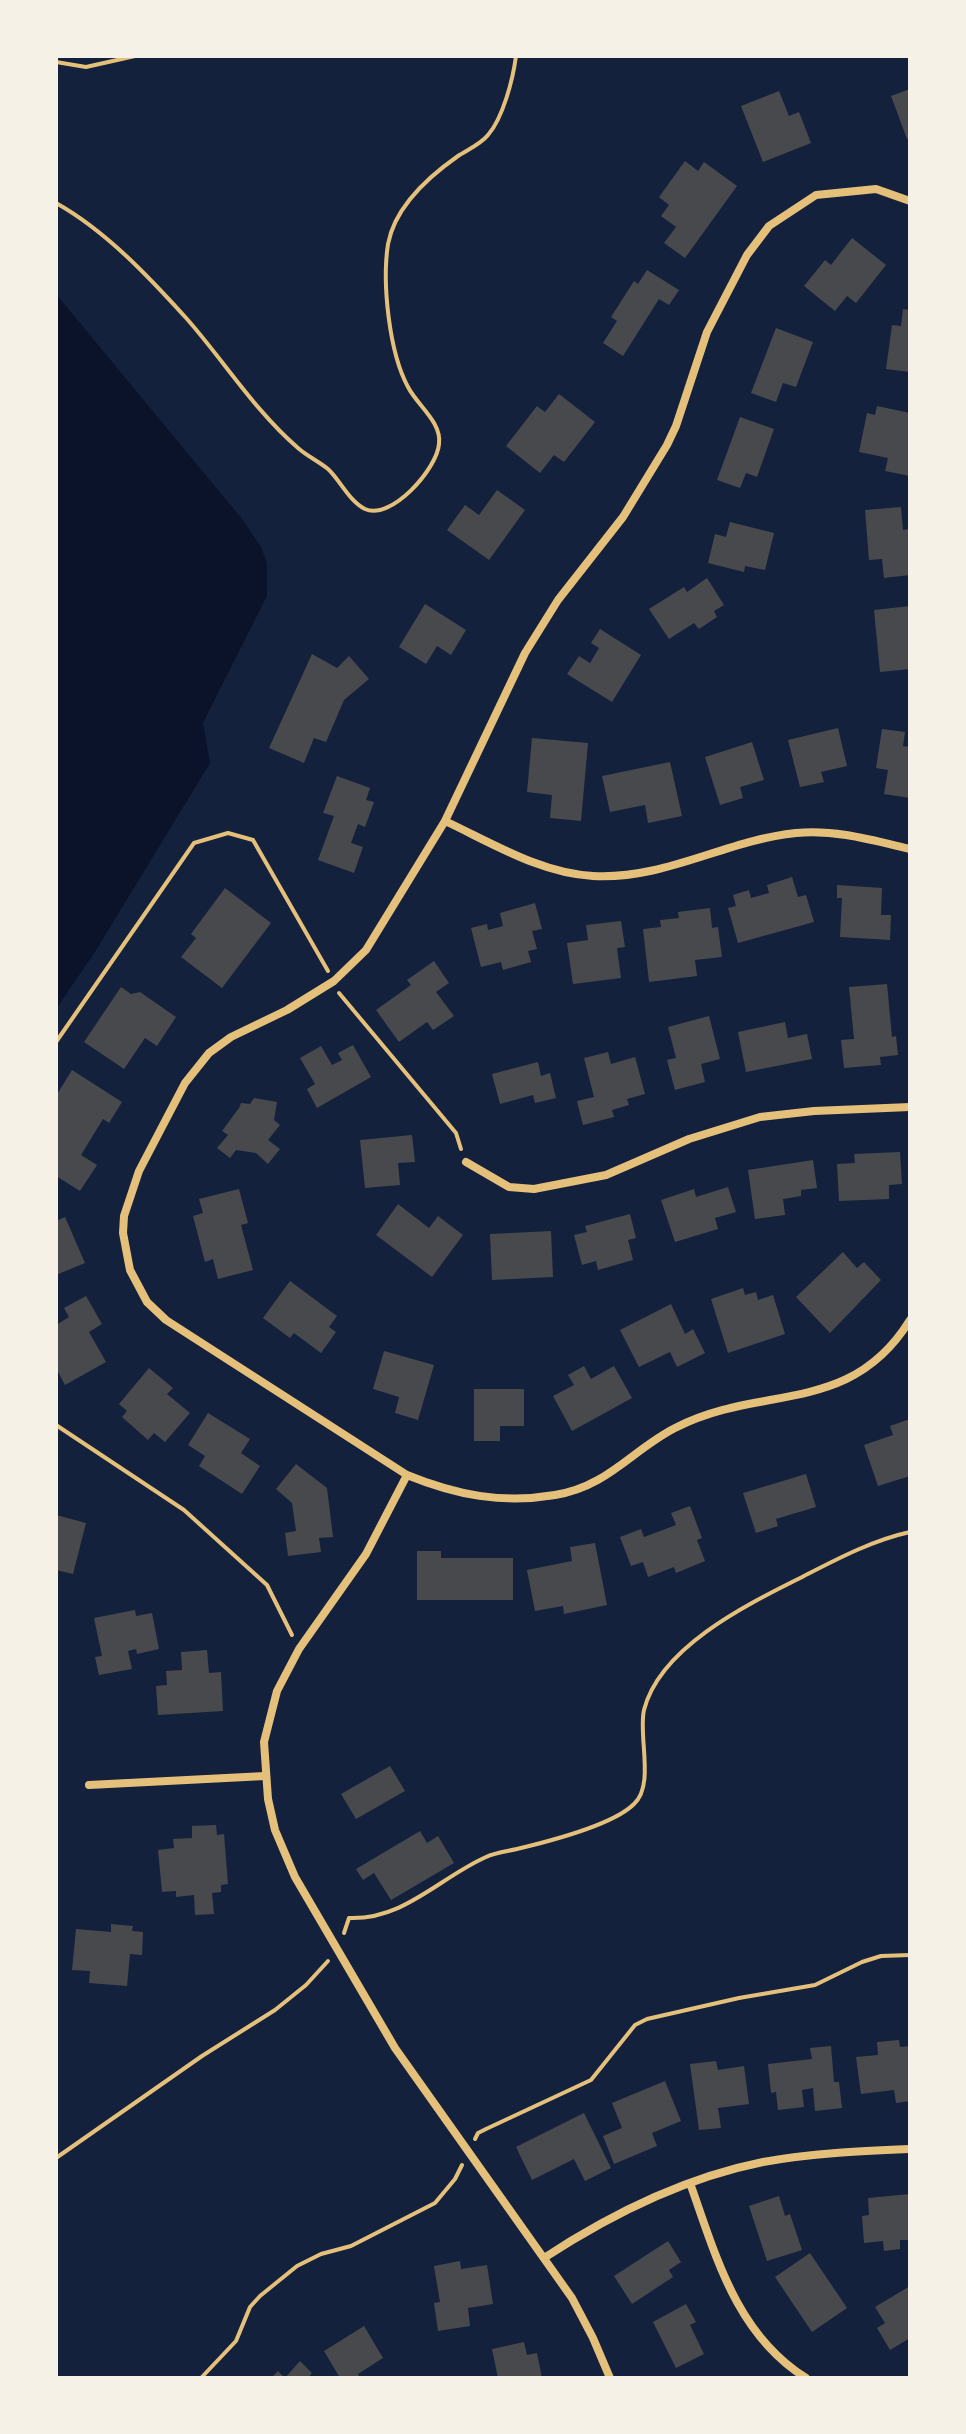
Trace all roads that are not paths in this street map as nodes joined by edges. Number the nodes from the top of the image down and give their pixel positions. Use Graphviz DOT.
graph roads {
  1 [pos="910,201"];
  2 [pos="445,821"];
  3 [pos="910,849"];
  4 [pos="910,1107"];
  5 [pos="466,1162"];
  6 [pos="910,1320"];
  7 [pos="407,1475"];
  8 [pos="265,1776"];
  9 [pos="89,1785"];
  10 [pos="910,2149"];
  11 [pos="690,2183"];
  12 [pos="544,2258"];
  13 [pos="610,2378"];
  14 [pos="806,2378"];
  1 -- 2 [label="street"];
  2 -- 3 [label="street"];
  2 -- 7 [label="street"];
  4 -- 5 [label="street"];
  6 -- 7 [label="street"];
  7 -- 8 [label="street"];
  8 -- 9 [label="street"];
  8 -- 12 [label="street"];
  10 -- 11 [label="street"];
  11 -- 12 [label="street"];
  11 -- 14 [label="street"];
  12 -- 13 [label="street"];
}
